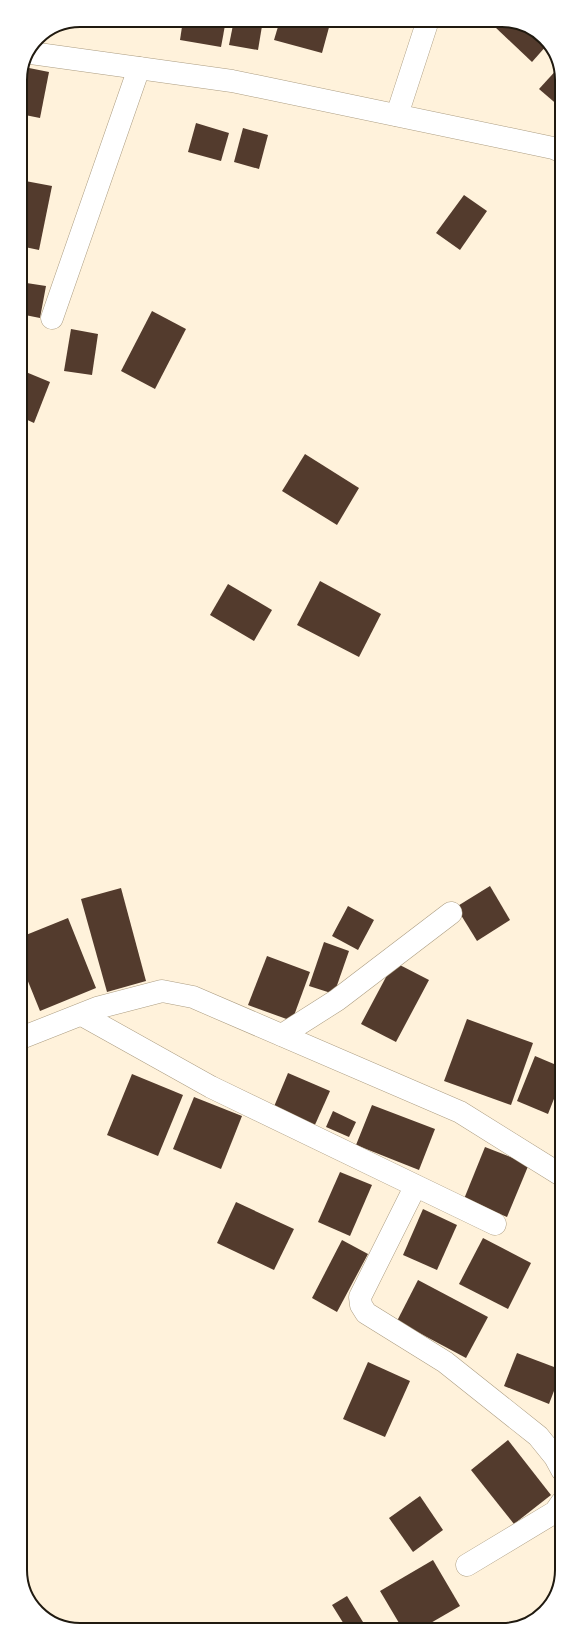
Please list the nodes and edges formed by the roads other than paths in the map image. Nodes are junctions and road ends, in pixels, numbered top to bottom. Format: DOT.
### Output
graph roads {
  1 [pos="426,27"];
  2 [pos="34,53"];
  3 [pos="139,68"];
  4 [pos="397,115"];
  5 [pos="555,148"];
  6 [pos="52,318"];
  7 [pos="451,913"];
  8 [pos="82,1015"];
  9 [pos="282,1035"];
  10 [pos="27,1036"];
  11 [pos="555,1171"];
  12 [pos="415,1187"];
  13 [pos="495,1224"];
  14 [pos="555,1457"];
  15 [pos="555,1512"];
  16 [pos="467,1565"];
  1 -- 4 [label="street"];
  2 -- 3 [label="street"];
  3 -- 4 [label="street"];
  3 -- 6 [label="street"];
  4 -- 5 [label="street"];
  7 -- 9 [label="street"];
  8 -- 9 [label="street"];
  8 -- 10 [label="street"];
  8 -- 12 [label="street"];
  9 -- 11 [label="street"];
  12 -- 13 [label="street"];
  12 -- 14 [label="street"];
  15 -- 16 [label="street"];
}
